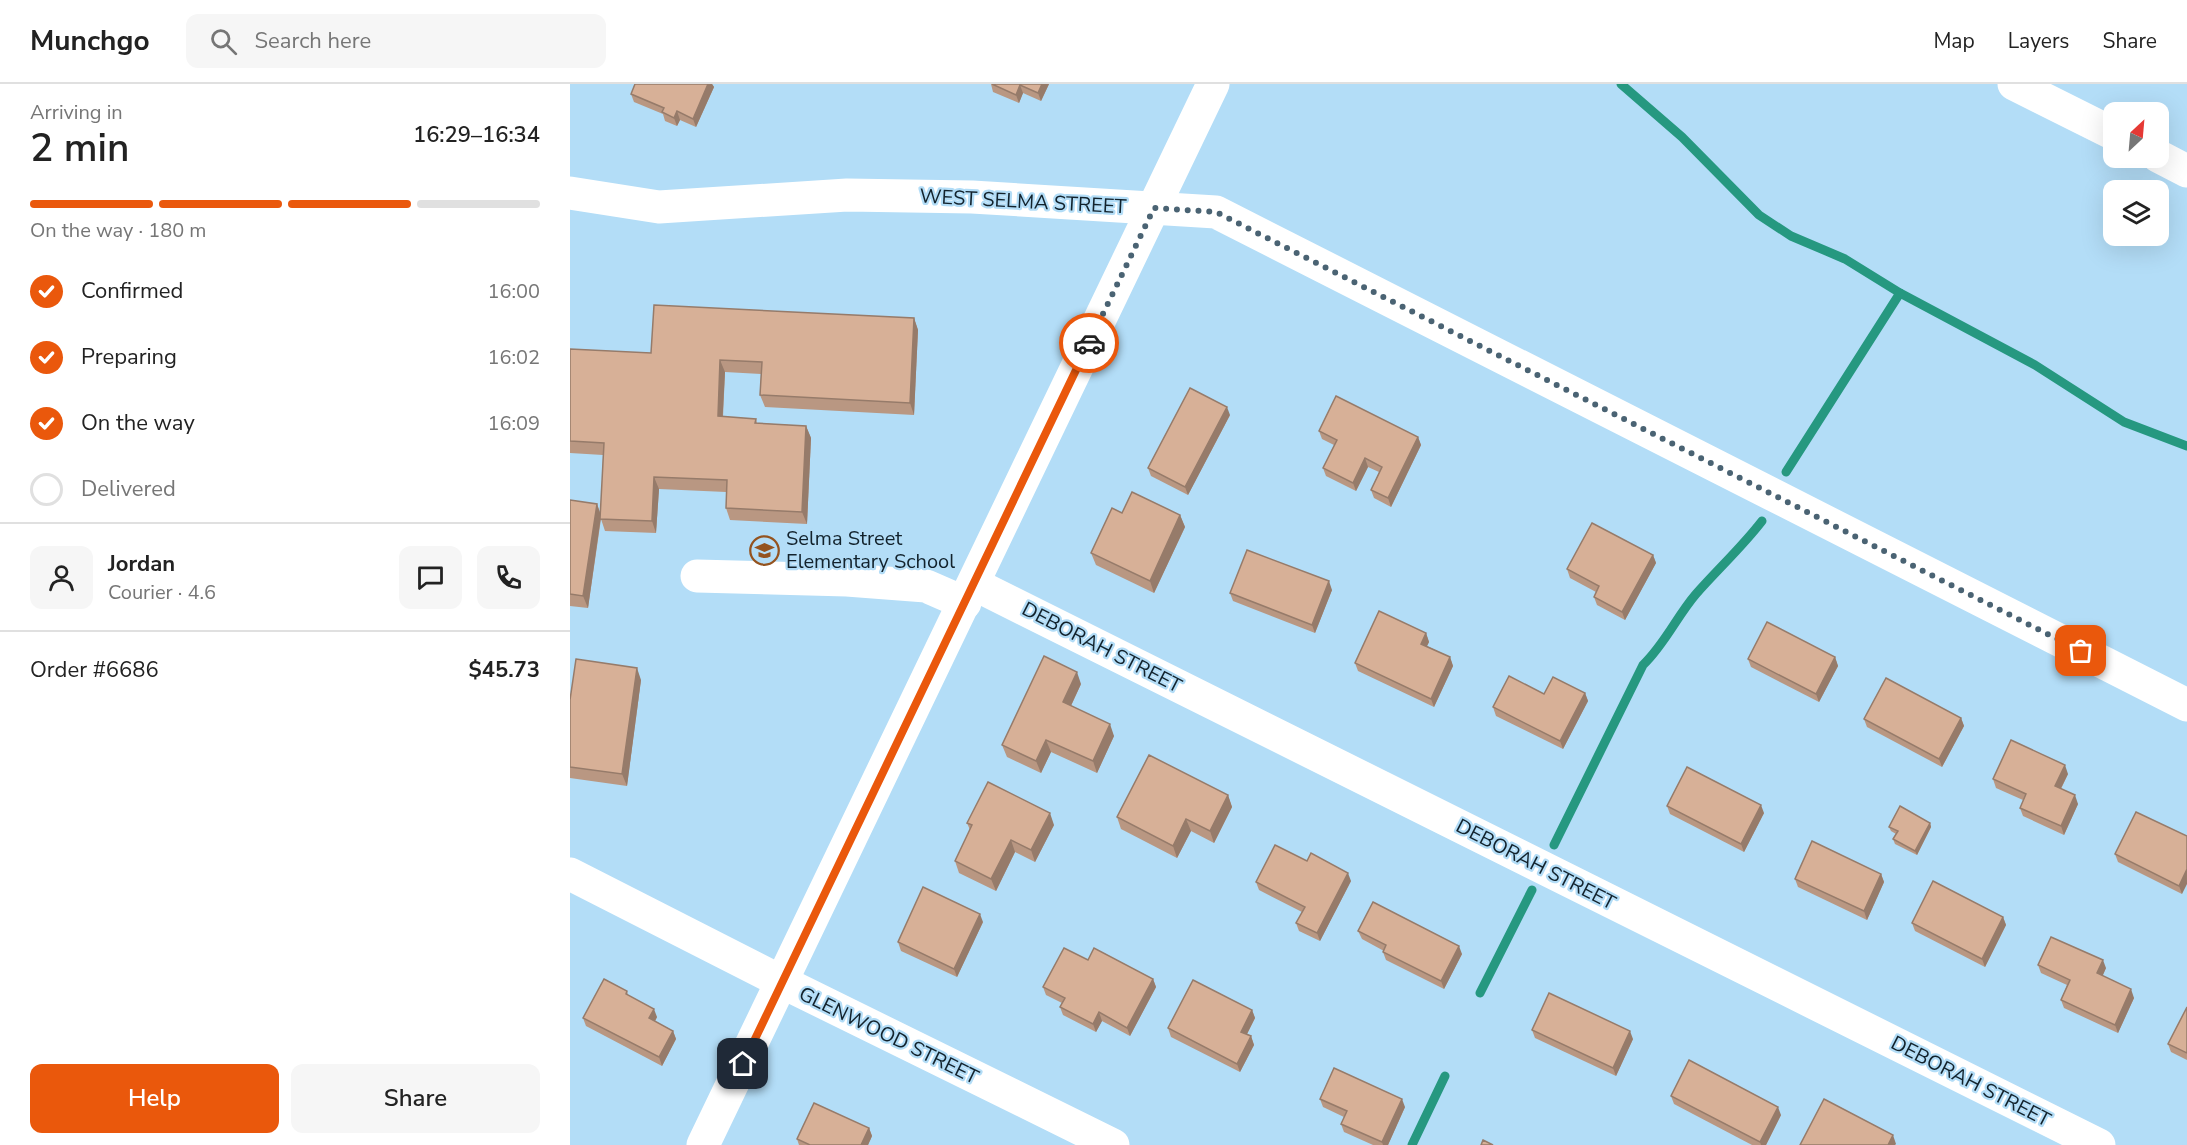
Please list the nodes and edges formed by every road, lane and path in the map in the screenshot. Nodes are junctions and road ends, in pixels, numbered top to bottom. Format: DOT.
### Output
graph roads {
  1 [pos="1213,84"];
  2 [pos="2014,84"];
  3 [pos="2103,128"];
  4 [pos="2169,162"];
  5 [pos="2187,171"];
  6 [pos="570,193"];
  7 [pos="1154,208"];
  8 [pos="697,576"];
  9 [pos="969,593"];
  10 [pos="2187,705"];
  11 [pos="570,874"];
  12 [pos="782,982"];
  13 [pos="703,1145"];
  14 [pos="1113,1145"];
  15 [pos="2099,1145"];
  1 -- 7 [label="street"];
  2 -- 3 [label="street"];
  4 -- 5 [label="street"];
  6 -- 7 [label="street, WEST SELMA STREET"];
  7 -- 9 [label="street"];
  7 -- 10 [label="street, WEST SELMA STREET"];
  8 -- 9 [label="street, DEBORAH STREET"];
  9 -- 12 [label="street"];
  9 -- 15 [label="street, DEBORAH STREET"];
  11 -- 12 [label="street, GLENWOOD STREET"];
  12 -- 13 [label="street"];
  12 -- 14 [label="street, GLENWOOD STREET"];
}
